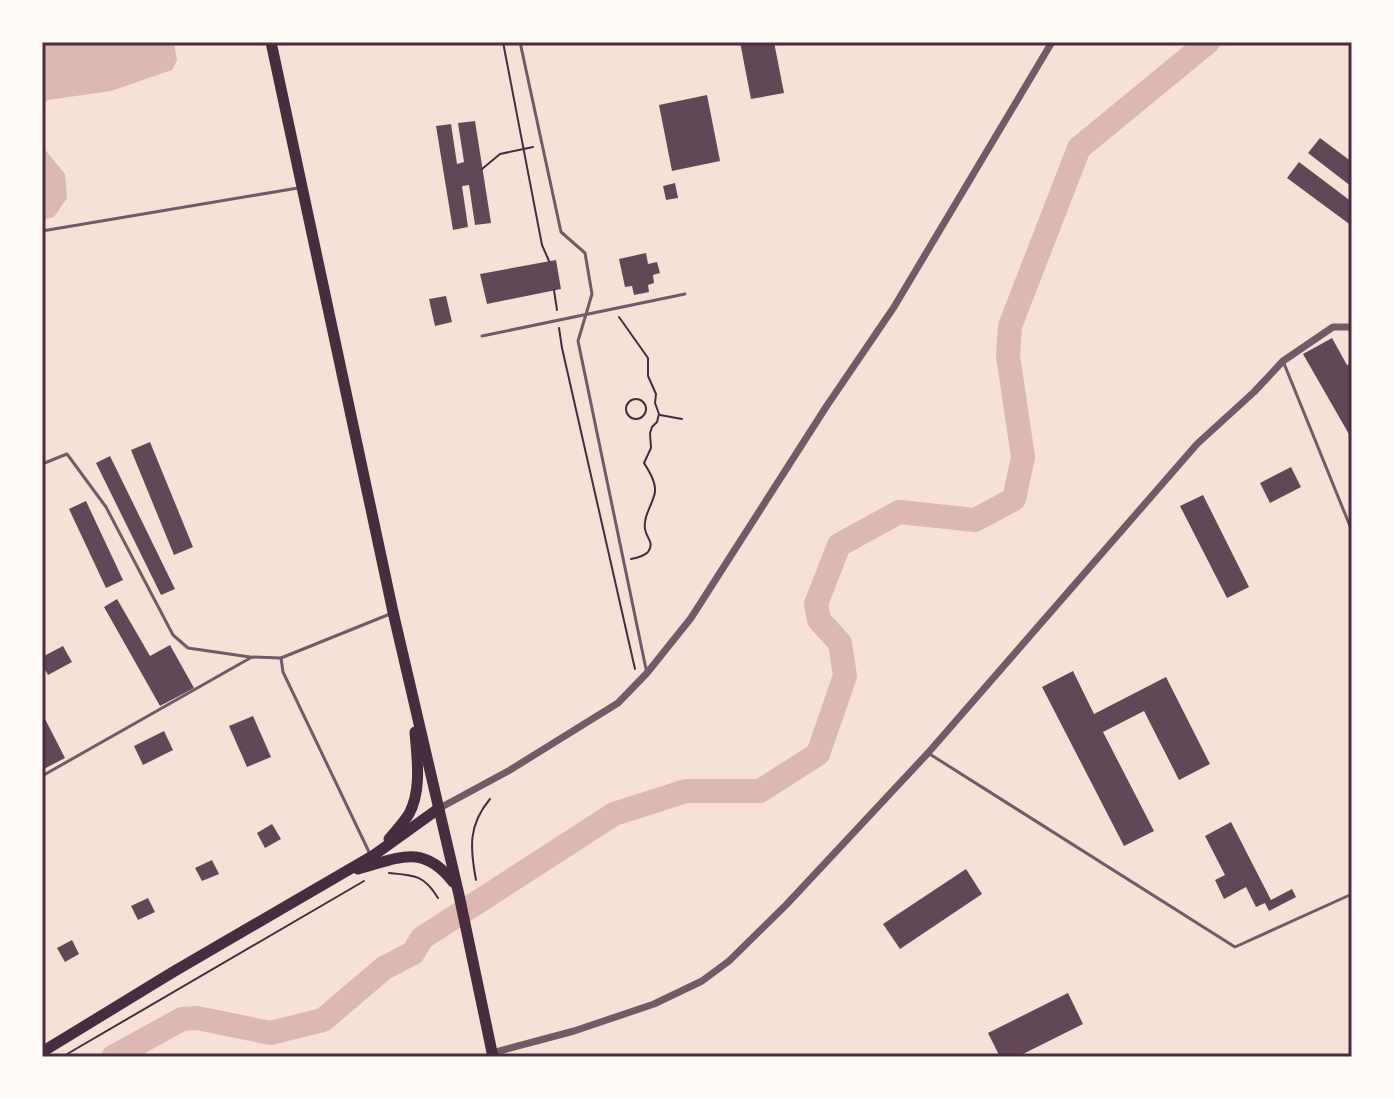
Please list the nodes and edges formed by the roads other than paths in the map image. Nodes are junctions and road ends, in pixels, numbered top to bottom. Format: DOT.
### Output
graph roads {
  1 [pos="271,42"];
  2 [pos="520,42"];
  3 [pos="1052,42"];
  4 [pos="301,187"];
  5 [pos="42,231"];
  6 [pos="685,294"];
  7 [pos="586,315"];
  8 [pos="1352,327"];
  9 [pos="482,336"];
  10 [pos="1283,361"];
  11 [pos="42,464"];
  12 [pos="1352,531"];
  13 [pos="393,612"];
  14 [pos="252,657"];
  15 [pos="281,658"];
  16 [pos="647,673"];
  17 [pos="411,692"];
  18 [pos="928,753"];
  19 [pos="42,776"];
  20 [pos="438,809"];
  21 [pos="376,854"];
  22 [pos="342,873"];
  23 [pos="458,891"];
  24 [pos="1352,894"];
  25 [pos="42,1052"];
  26 [pos="492,1055"];
  1 -- 4 [label="main road"];
  2 -- 7 [label="lane"];
  3 -- 16 [label="street"];
  4 -- 5 [label="lane"];
  4 -- 13 [label="main road"];
  6 -- 7 [label="lane"];
  7 -- 9 [label="lane"];
  7 -- 16 [label="lane"];
  8 -- 10 [label="street"];
  10 -- 12 [label="lane"];
  10 -- 18 [label="street"];
  11 -- 14 [label="lane"];
  13 -- 15 [label="lane"];
  13 -- 17 [label="main road"];
  14 -- 15 [label="lane"];
  14 -- 19 [label="lane"];
  15 -- 21 [label="lane"];
  16 -- 20 [label="street"];
  17 -- 20 [label="main road"];
  17 -- 21 [label="main road"];
  18 -- 24 [label="lane"];
  18 -- 26 [label="street"];
  20 -- 21 [label="main road"];
  20 -- 23 [label="main road"];
  21 -- 22 [label="main road"];
  22 -- 23 [label="main road"];
  22 -- 25 [label="main road"];
  23 -- 26 [label="main road"];
}
